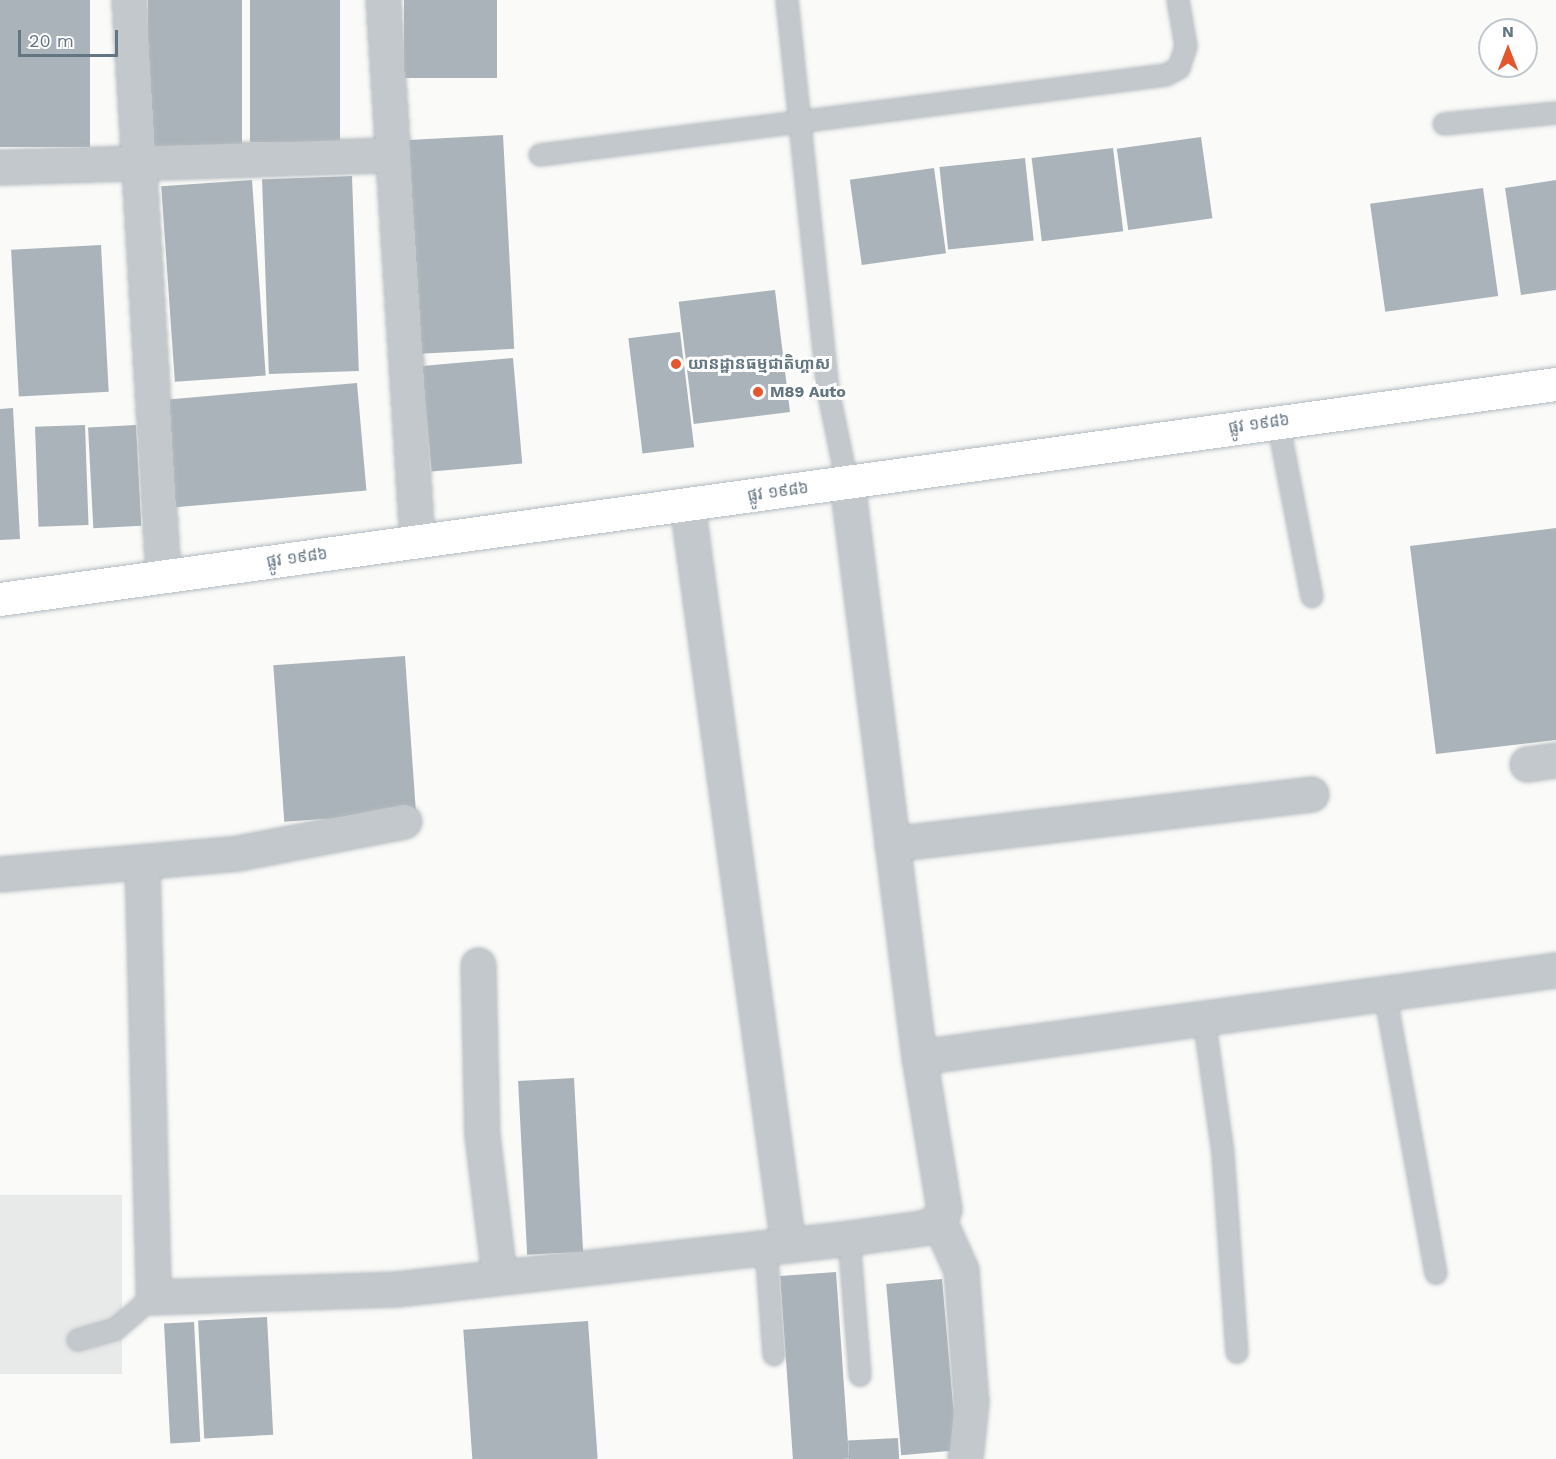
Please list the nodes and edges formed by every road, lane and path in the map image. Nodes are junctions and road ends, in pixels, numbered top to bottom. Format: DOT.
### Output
graph roads {
  1 [pos="129,0"];
  2 [pos="383,0"];
  3 [pos="787,0"];
  4 [pos="1178,0"];
  5 [pos="1556,113"];
  6 [pos="803,118"];
  7 [pos="1444,124"];
  8 [pos="392,155"];
  9 [pos="540,155"];
  10 [pos="136,165"];
  11 [pos="0,167"];
  12 [pos="1556,384"];
  13 [pos="1278,422"];
  14 [pos="847,482"];
  15 [pos="687,504"];
  16 [pos="417,542"];
  17 [pos="163,576"];
  18 [pos="1312,597"];
  19 [pos="0,599"];
  20 [pos="1311,794"];
  21 [pos="404,821"];
  22 [pos="892,844"];
  23 [pos="142,864"];
  24 [pos="0,874"];
  25 [pos="478,965"];
  26 [pos="1556,970"];
  27 [pos="1385,993"];
  28 [pos="1204,1018"];
  29 [pos="919,1057"];
  30 [pos="939,1221"];
  31 [pos="849,1238"];
  32 [pos="777,1246"];
  33 [pos="1436,1273"];
  34 [pos="499,1275"];
  35 [pos="153,1298"];
  36 [pos="78,1340"];
  37 [pos="1237,1353"];
  38 [pos="774,1355"];
  39 [pos="860,1376"];
  40 [pos="965,1459"];
  1 -- 10 [label="street"];
  2 -- 8 [label="street"];
  3 -- 6 [label="lane"];
  4 -- 6 [label="lane"];
  5 -- 7 [label="lane"];
  6 -- 9 [label="lane"];
  6 -- 14 [label="lane"];
  8 -- 10 [label="street"];
  8 -- 16 [label="street"];
  10 -- 11 [label="street"];
  10 -- 17 [label="street"];
  12 -- 13 [label="main road, ផ្លូវ ១៩៨៦"];
  13 -- 14 [label="main road, ផ្លូវ ១៩៨៦"];
  13 -- 18 [label="lane"];
  14 -- 15 [label="main road, ផ្លូវ ១៩៨៦"];
  14 -- 22 [label="street"];
  15 -- 16 [label="main road, ផ្លូវ ១៩៨៦"];
  15 -- 32 [label="street"];
  16 -- 17 [label="main road, ផ្លូវ ១៩៨៦"];
  17 -- 19 [label="main road, ផ្លូវ ១៩៨៦"];
  20 -- 22 [label="street"];
  21 -- 23 [label="street"];
  22 -- 29 [label="street"];
  23 -- 24 [label="street"];
  23 -- 35 [label="street"];
  25 -- 34 [label="street"];
  26 -- 27 [label="street"];
  27 -- 28 [label="street"];
  27 -- 33 [label="lane"];
  28 -- 29 [label="street"];
  28 -- 37 [label="lane"];
  29 -- 30 [label="street"];
  30 -- 31 [label="street"];
  30 -- 40 [label="street"];
  31 -- 32 [label="street"];
  31 -- 39 [label="lane"];
  32 -- 34 [label="street"];
  32 -- 38 [label="lane"];
  34 -- 35 [label="street"];
  35 -- 36 [label="lane"];
}
